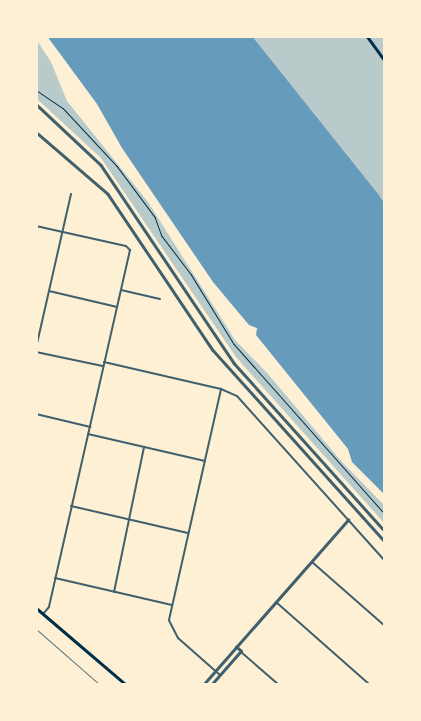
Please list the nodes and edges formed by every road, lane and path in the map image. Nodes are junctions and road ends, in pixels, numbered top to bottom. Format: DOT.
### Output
graph roads {
  1 [pos="367,36"];
  2 [pos="385,61"];
  3 [pos="36,90"];
  4 [pos="36,104"];
  5 [pos="36,132"];
  6 [pos="72,194"];
  7 [pos="36,226"];
  8 [pos="63,232"];
  9 [pos="121,290"];
  10 [pos="49,291"];
  11 [pos="160,299"];
  12 [pos="117,307"];
  13 [pos="36,348"];
  14 [pos="36,352"];
  15 [pos="104,362"];
  16 [pos="103,366"];
  17 [pos="221,389"];
  18 [pos="36,414"];
  19 [pos="90,427"];
  20 [pos="88,434"];
  21 [pos="144,447"];
  22 [pos="204,461"];
  23 [pos="72,506"];
  24 [pos="385,514"];
  25 [pos="130,520"];
  26 [pos="348,520"];
  27 [pos="385,531"];
  28 [pos="188,533"];
  29 [pos="385,542"];
  30 [pos="385,561"];
  31 [pos="312,562"];
  32 [pos="55,578"];
  33 [pos="114,592"];
  34 [pos="276,602"];
  35 [pos="172,605"];
  36 [pos="36,608"];
  37 [pos="43,614"];
  38 [pos="385,626"];
  39 [pos="236,647"];
  40 [pos="241,651"];
  41 [pos="215,671"];
  42 [pos="220,675"];
  43 [pos="126,685"];
  44 [pos="203,685"];
  45 [pos="211,685"];
  46 [pos="279,685"];
  47 [pos="370,685"];
  1 -- 2 [label="main road"];
  3 -- 24 [label="path"];
  4 -- 27 [label="street"];
  5 -- 29 [label="street"];
  6 -- 8 [label="street"];
  7 -- 8 [label="street"];
  8 -- 9 [label="street"];
  8 -- 10 [label="street"];
  9 -- 11 [label="street"];
  9 -- 12 [label="street"];
  10 -- 12 [label="street"];
  10 -- 13 [label="street"];
  12 -- 15 [label="street"];
  14 -- 16 [label="street"];
  15 -- 16 [label="street"];
  15 -- 17 [label="street"];
  16 -- 19 [label="street"];
  17 -- 22 [label="street"];
  17 -- 26 [label="street"];
  18 -- 19 [label="street"];
  19 -- 20 [label="street"];
  20 -- 21 [label="street"];
  20 -- 23 [label="street"];
  21 -- 22 [label="street"];
  21 -- 25 [label="street"];
  22 -- 28 [label="street"];
  23 -- 25 [label="street"];
  23 -- 32 [label="street"];
  25 -- 28 [label="street"];
  25 -- 33 [label="street"];
  26 -- 30 [label="street"];
  26 -- 31 [label="street"];
  28 -- 35 [label="street"];
  31 -- 34 [label="street"];
  31 -- 38 [label="street"];
  32 -- 33 [label="street"];
  32 -- 37 [label="street"];
  33 -- 35 [label="street"];
  34 -- 39 [label="street"];
  34 -- 47 [label="street"];
  35 -- 41 [label="street"];
  36 -- 37 [label="main road"];
  37 -- 43 [label="main road"];
  39 -- 40 [label="street"];
  39 -- 41 [label="street"];
  40 -- 42 [label="street"];
  40 -- 46 [label="street"];
  41 -- 42 [label="street"];
  41 -- 44 [label="street"];
  42 -- 45 [label="street"];
}
